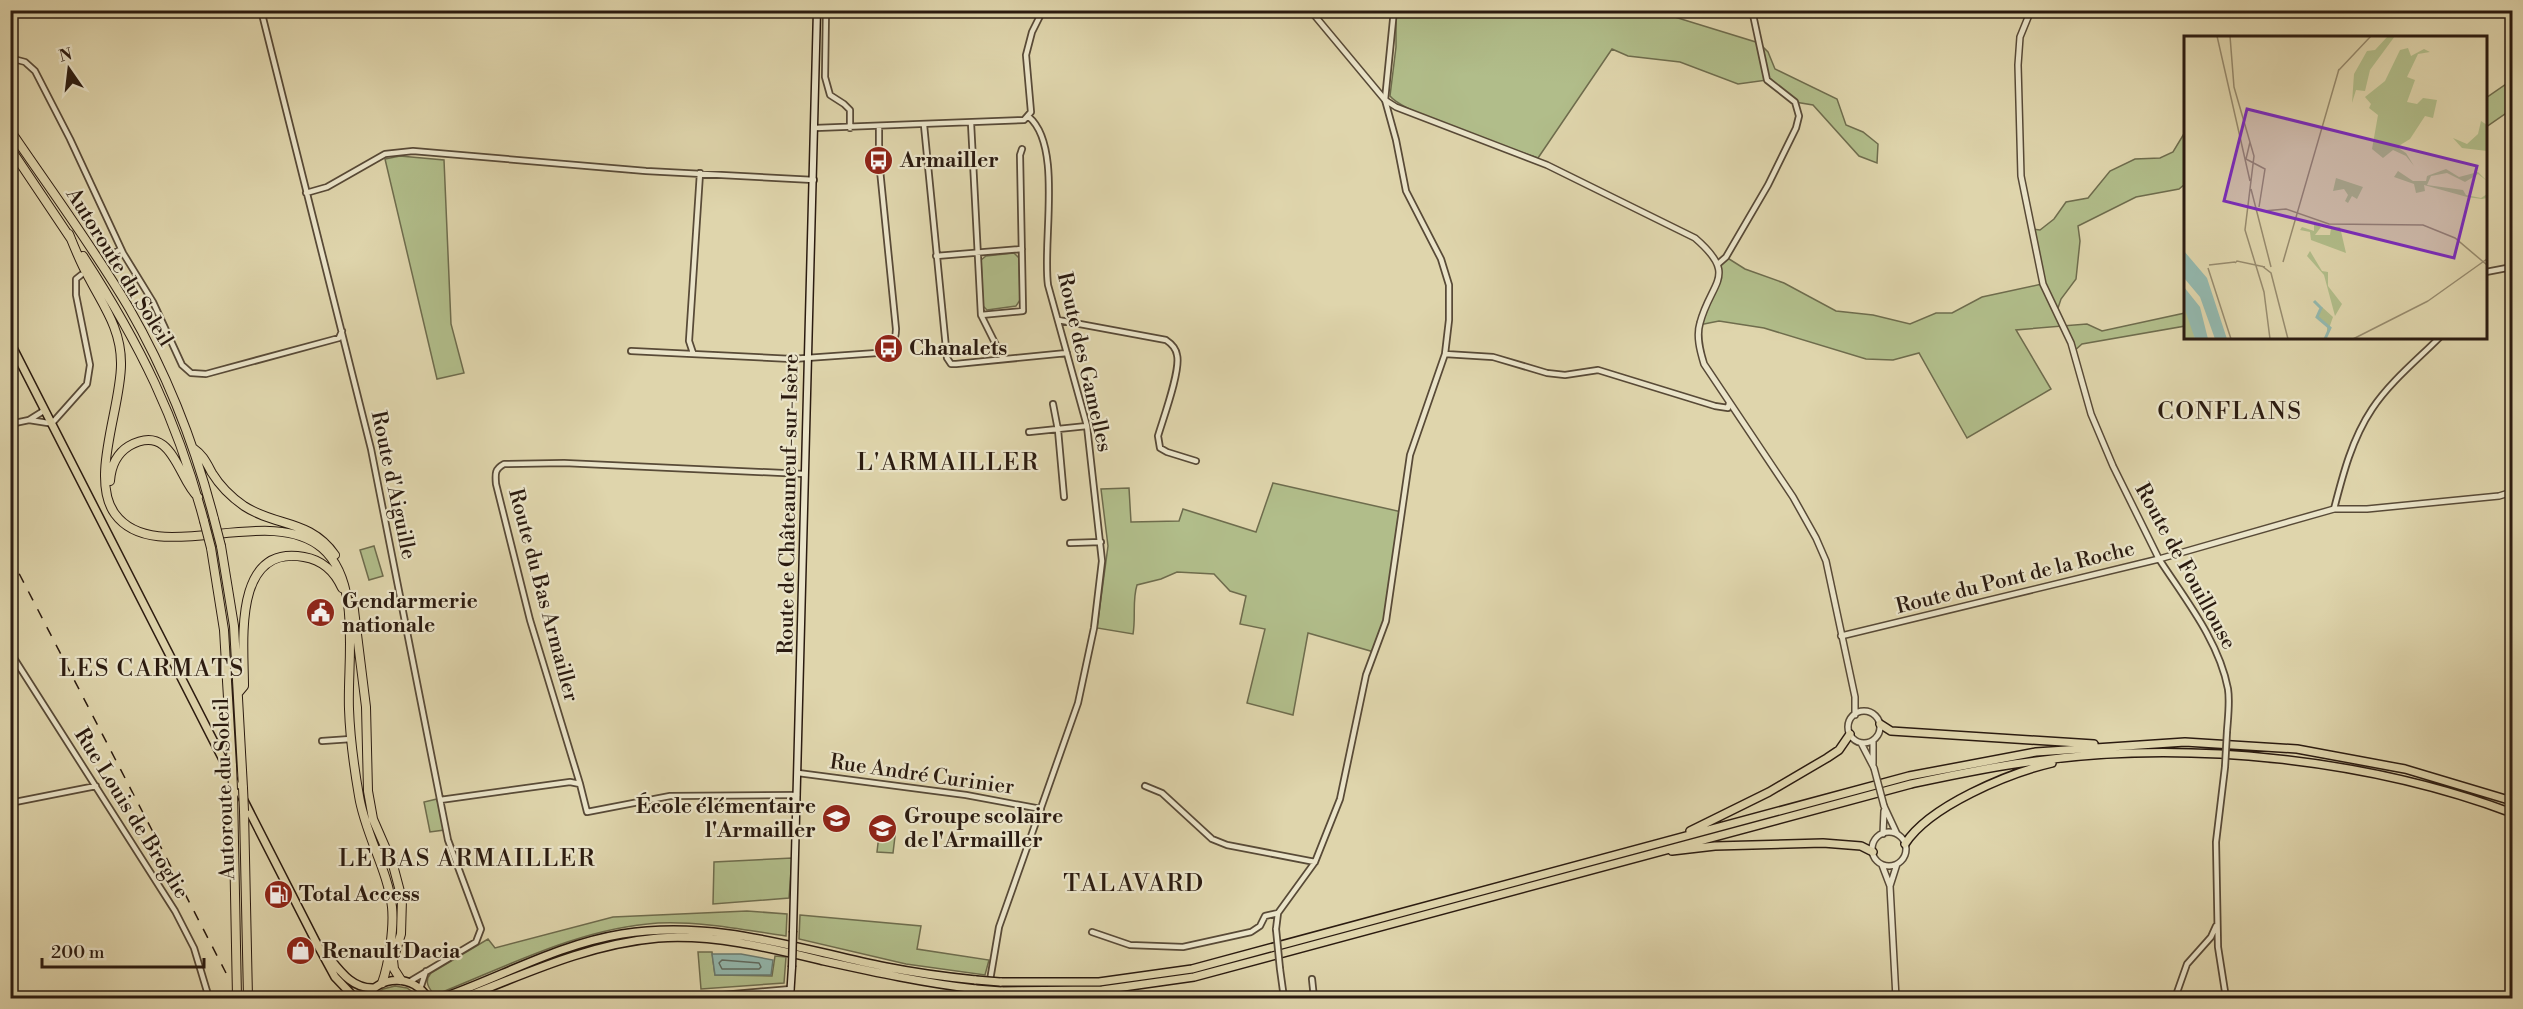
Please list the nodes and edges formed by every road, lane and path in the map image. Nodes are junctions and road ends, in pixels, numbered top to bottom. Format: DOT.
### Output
graph roads {
  1 [pos="261,10"];
  2 [pos="817,10"];
  3 [pos="826,10"];
  4 [pos="1043,10"];
  5 [pos="1310,10"];
  6 [pos="1394,10"];
  7 [pos="1752,10"];
  8 [pos="2031,10"];
  9 [pos="10,58"];
  10 [pos="1385,100"];
  11 [pos="1029,117"];
  12 [pos="971,123"];
  13 [pos="924,125"];
  14 [pos="879,127"];
  15 [pos="815,128"];
  16 [pos="850,128"];
  17 [pos="10,130"];
  18 [pos="10,148"];
  19 [pos="1022,149"];
  20 [pos="700,173"];
  21 [pos="814,180"];
  22 [pos="306,193"];
  23 [pos="69,234"];
  24 [pos="121,249"];
  25 [pos="1022,249"];
  26 [pos="978,253"];
  27 [pos="936,256"];
  28 [pos="108,257"];
  29 [pos="1718,264"];
  30 [pos="2512,267"];
  31 [pos="2487,272"];
  32 [pos="81,275"];
  33 [pos="981,315"];
  34 [pos="1058,320"];
  35 [pos="342,331"];
  36 [pos="2438,339"];
  37 [pos="10,342"];
  38 [pos="631,351"];
  39 [pos="693,353"];
  40 [pos="1067,353"];
  41 [pos="1444,354"];
  42 [pos="808,358"];
  43 [pos="1004,358"];
  44 [pos="1053,404"];
  45 [pos="1728,405"];
  46 [pos="45,410"];
  47 [pos="29,420"];
  48 [pos="51,422"];
  49 [pos="10,424"];
  50 [pos="1087,426"];
  51 [pos="1058,430"];
  52 [pos="1029,432"];
  53 [pos="193,448"];
  54 [pos="1196,461"];
  55 [pos="804,474"];
  56 [pos="2512,492"];
  57 [pos="1064,497"];
  58 [pos="198,498"];
  59 [pos="2334,508"];
  60 [pos="1101,542"];
  61 [pos="1070,543"];
  62 [pos="332,551"];
  63 [pos="2159,559"];
  64 [pos="348,631"];
  65 [pos="1841,636"];
  66 [pos="10,652"];
  67 [pos="239,692"];
  68 [pos="1855,697"];
  69 [pos="1865,711"];
  70 [pos="1855,714"];
  71 [pos="1880,724"];
  72 [pos="1850,734"];
  73 [pos="351,739"];
  74 [pos="322,741"];
  75 [pos="1873,741"];
  76 [pos="1861,743"];
  77 [pos="2114,746"];
  78 [pos="2075,757"];
  79 [pos="1873,767"];
  80 [pos="798,773"];
  81 [pos="580,784"];
  82 [pos="96,786"];
  83 [pos="1145,786"];
  84 [pos="798,795"];
  85 [pos="440,800"];
  86 [pos="2512,801"];
  87 [pos="10,803"];
  88 [pos="1884,808"];
  89 [pos="1041,809"];
  90 [pos="2512,813"];
  91 [pos="1883,834"];
  92 [pos="1897,834"];
  93 [pos="1674,839"];
  94 [pos="1905,844"];
  95 [pos="1664,851"];
  96 [pos="1873,852"];
  97 [pos="1314,862"];
  98 [pos="1897,864"];
  99 [pos="1882,865"];
  100 [pos="1890,886"];
  101 [pos="1278,913"];
  102 [pos="2217,923"];
  103 [pos="1092,932"];
  104 [pos="316,942"];
  105 [pos="426,970"];
  106 [pos="1312,979"];
  107 [pos="405,981"];
  108 [pos="382,983"];
  109 [pos="374,988"];
  110 [pos="420,989"];
  111 [pos="790,989"];
  112 [pos="427,998"];
  113 [pos="209,999"];
  114 [pos="237,999"];
  115 [pos="248,999"];
  116 [pos="355,999"];
  117 [pos="365,999"];
  118 [pos="463,999"];
  119 [pos="689,999"];
  120 [pos="790,999"];
  121 [pos="987,999"];
  122 [pos="1284,999"];
  123 [pos="1314,999"];
  124 [pos="1896,999"];
  125 [pos="2175,999"];
  126 [pos="2226,999"];
  1 -- 22 [label="street, Route d'Aiguille"];
  2 -- 15 [label="main road, Route de Châteauneuf-sur-Isère"];
  3 -- 16 [label="street"];
  4 -- 11 [label="street"];
  5 -- 10 [label="street"];
  6 -- 10 [label="street"];
  7 -- 29 [label="street"];
  8 -- 63 [label="street, Route de Fouillouse"];
  9 -- 24 [label="street"];
  10 -- 29 [label="street"];
  10 -- 41 [label="street"];
  11 -- 12 [label="street"];
  11 -- 34 [label="street, Route des Gamelles"];
  12 -- 13 [label="street"];
  12 -- 26 [label="street"];
  13 -- 14 [label="street"];
  13 -- 27 [label="street"];
  14 -- 16 [label="street"];
  14 -- 42 [label="street"];
  15 -- 16 [label="street"];
  15 -- 21 [label="main road, Route de Châteauneuf-sur-Isère"];
  17 -- 53 [label="highway, Autoroute du Soleil"];
  18 -- 23 [label="highway, Autoroute du Soleil"];
  19 -- 25 [label="street"];
  20 -- 21 [label="street"];
  20 -- 22 [label="street"];
  20 -- 39 [label="street"];
  21 -- 42 [label="main road, Route de Châteauneuf-sur-Isère"];
  22 -- 35 [label="street, Route d'Aiguille"];
  23 -- 58 [label="highway, Autoroute du Soleil"];
  23 -- 64 [label="highway"];
  24 -- 28 [label="street"];
  24 -- 35 [label="street"];
  25 -- 26 [label="street"];
  25 -- 33 [label="street"];
  26 -- 27 [label="street"];
  26 -- 33 [label="street"];
  27 -- 43 [label="street"];
  29 -- 45 [label="street"];
  30 -- 31 [label="street"];
  32 -- 48 [label="street"];
  33 -- 43 [label="street"];
  34 -- 40 [label="street, Route des Gamelles"];
  34 -- 54 [label="street"];
  35 -- 85 [label="street, Route d'Aiguille"];
  36 -- 59 [label="street"];
  37 -- 46 [label="main road"];
  38 -- 39 [label="street"];
  39 -- 42 [label="street"];
  40 -- 43 [label="street"];
  40 -- 50 [label="street, Route des Gamelles"];
  41 -- 45 [label="street"];
  41 -- 97 [label="street"];
  42 -- 55 [label="main road, Route de Châteauneuf-sur-Isère"];
  44 -- 51 [label="street"];
  45 -- 65 [label="street"];
  46 -- 47 [label="street"];
  46 -- 48 [label="main road"];
  47 -- 48 [label="street"];
  47 -- 49 [label="street"];
  48 -- 104 [label="main road"];
  50 -- 51 [label="street"];
  50 -- 60 [label="street, Route des Gamelles"];
  51 -- 52 [label="street"];
  51 -- 57 [label="street"];
  53 -- 62 [label="highway"];
  53 -- 67 [label="highway, Autoroute du Soleil, bridge"];
  55 -- 80 [label="main road, Route de Châteauneuf-sur-Isère"];
  55 -- 81 [label="street, Route du Bas Armailler"];
  56 -- 59 [label="street, Route du Pont de la Roche"];
  58 -- 62 [label="highway"];
  58 -- 114 [label="highway, Autoroute du Soleil, bridge"];
  59 -- 63 [label="street, Route du Pont de la Roche"];
  60 -- 61 [label="street"];
  60 -- 89 [label="street, Route des Gamelles"];
  62 -- 107 [label="highway"];
  63 -- 65 [label="street, Route du Pont de la Roche"];
  63 -- 102 [label="street, Route de Fouillouse, bridge"];
  64 -- 67 [label="highway"];
  64 -- 73 [label="highway"];
  65 -- 68 [label="street"];
  66 -- 82 [label="street, Rue Louis de Broglie"];
  67 -- 115 [label="highway, Autoroute du Soleil, bridge"];
  68 -- 69 [label="street"];
  68 -- 70 [label="street"];
  69 -- 70 [label="street"];
  69 -- 71 [label="street"];
  70 -- 72 [label="street"];
  71 -- 75 [label="street"];
  71 -- 77 [label="main road"];
  72 -- 76 [label="street"];
  72 -- 93 [label="main road"];
  73 -- 74 [label="street"];
  73 -- 108 [label="highway"];
  75 -- 76 [label="street"];
  75 -- 79 [label="street"];
  76 -- 79 [label="street"];
  77 -- 86 [label="main road"];
  77 -- 93 [label="main road"];
  78 -- 90 [label="main road"];
  78 -- 94 [label="main road"];
  78 -- 95 [label="main road"];
  79 -- 88 [label="street, bridge"];
  80 -- 84 [label="main road, Route de Châteauneuf-sur-Isère"];
  80 -- 89 [label="street, Rue André Curinier"];
  81 -- 84 [label="street"];
  81 -- 85 [label="street"];
  82 -- 87 [label="street"];
  82 -- 113 [label="street, Rue Louis de Broglie"];
  83 -- 97 [label="street"];
  84 -- 111 [label="main road, Route de Châteauneuf-sur-Isère, bridge"];
  85 -- 105 [label="street, Route d'Aiguille"];
  88 -- 91 [label="street"];
  88 -- 92 [label="street"];
  89 -- 121 [label="street, Route des Gamelles"];
  91 -- 92 [label="street"];
  91 -- 96 [label="street"];
  92 -- 94 [label="street"];
  93 -- 112 [label="main road, bridge"];
  94 -- 98 [label="street"];
  95 -- 96 [label="main road"];
  95 -- 118 [label="main road, bridge"];
  96 -- 99 [label="street"];
  97 -- 101 [label="street"];
  98 -- 99 [label="street"];
  98 -- 100 [label="street"];
  99 -- 100 [label="street"];
  100 -- 124 [label="street"];
  101 -- 103 [label="street"];
  101 -- 122 [label="street, bridge"];
  102 -- 125 [label="street"];
  102 -- 126 [label="street, Route de Fouillouse"];
  104 -- 109 [label="main road"];
  104 -- 116 [label="main road"];
  105 -- 107 [label="street, Route d'Aiguille"];
  105 -- 110 [label="street"];
  106 -- 123 [label="street"];
  107 -- 108 [label="main road"];
  107 -- 110 [label="main road"];
  108 -- 109 [label="main road"];
  109 -- 117 [label="main road"];
  110 -- 112 [label="main road"];
  111 -- 119 [label="street"];
  111 -- 120 [label="main road, Route de Châteauneuf-sur-Isère"];
}
